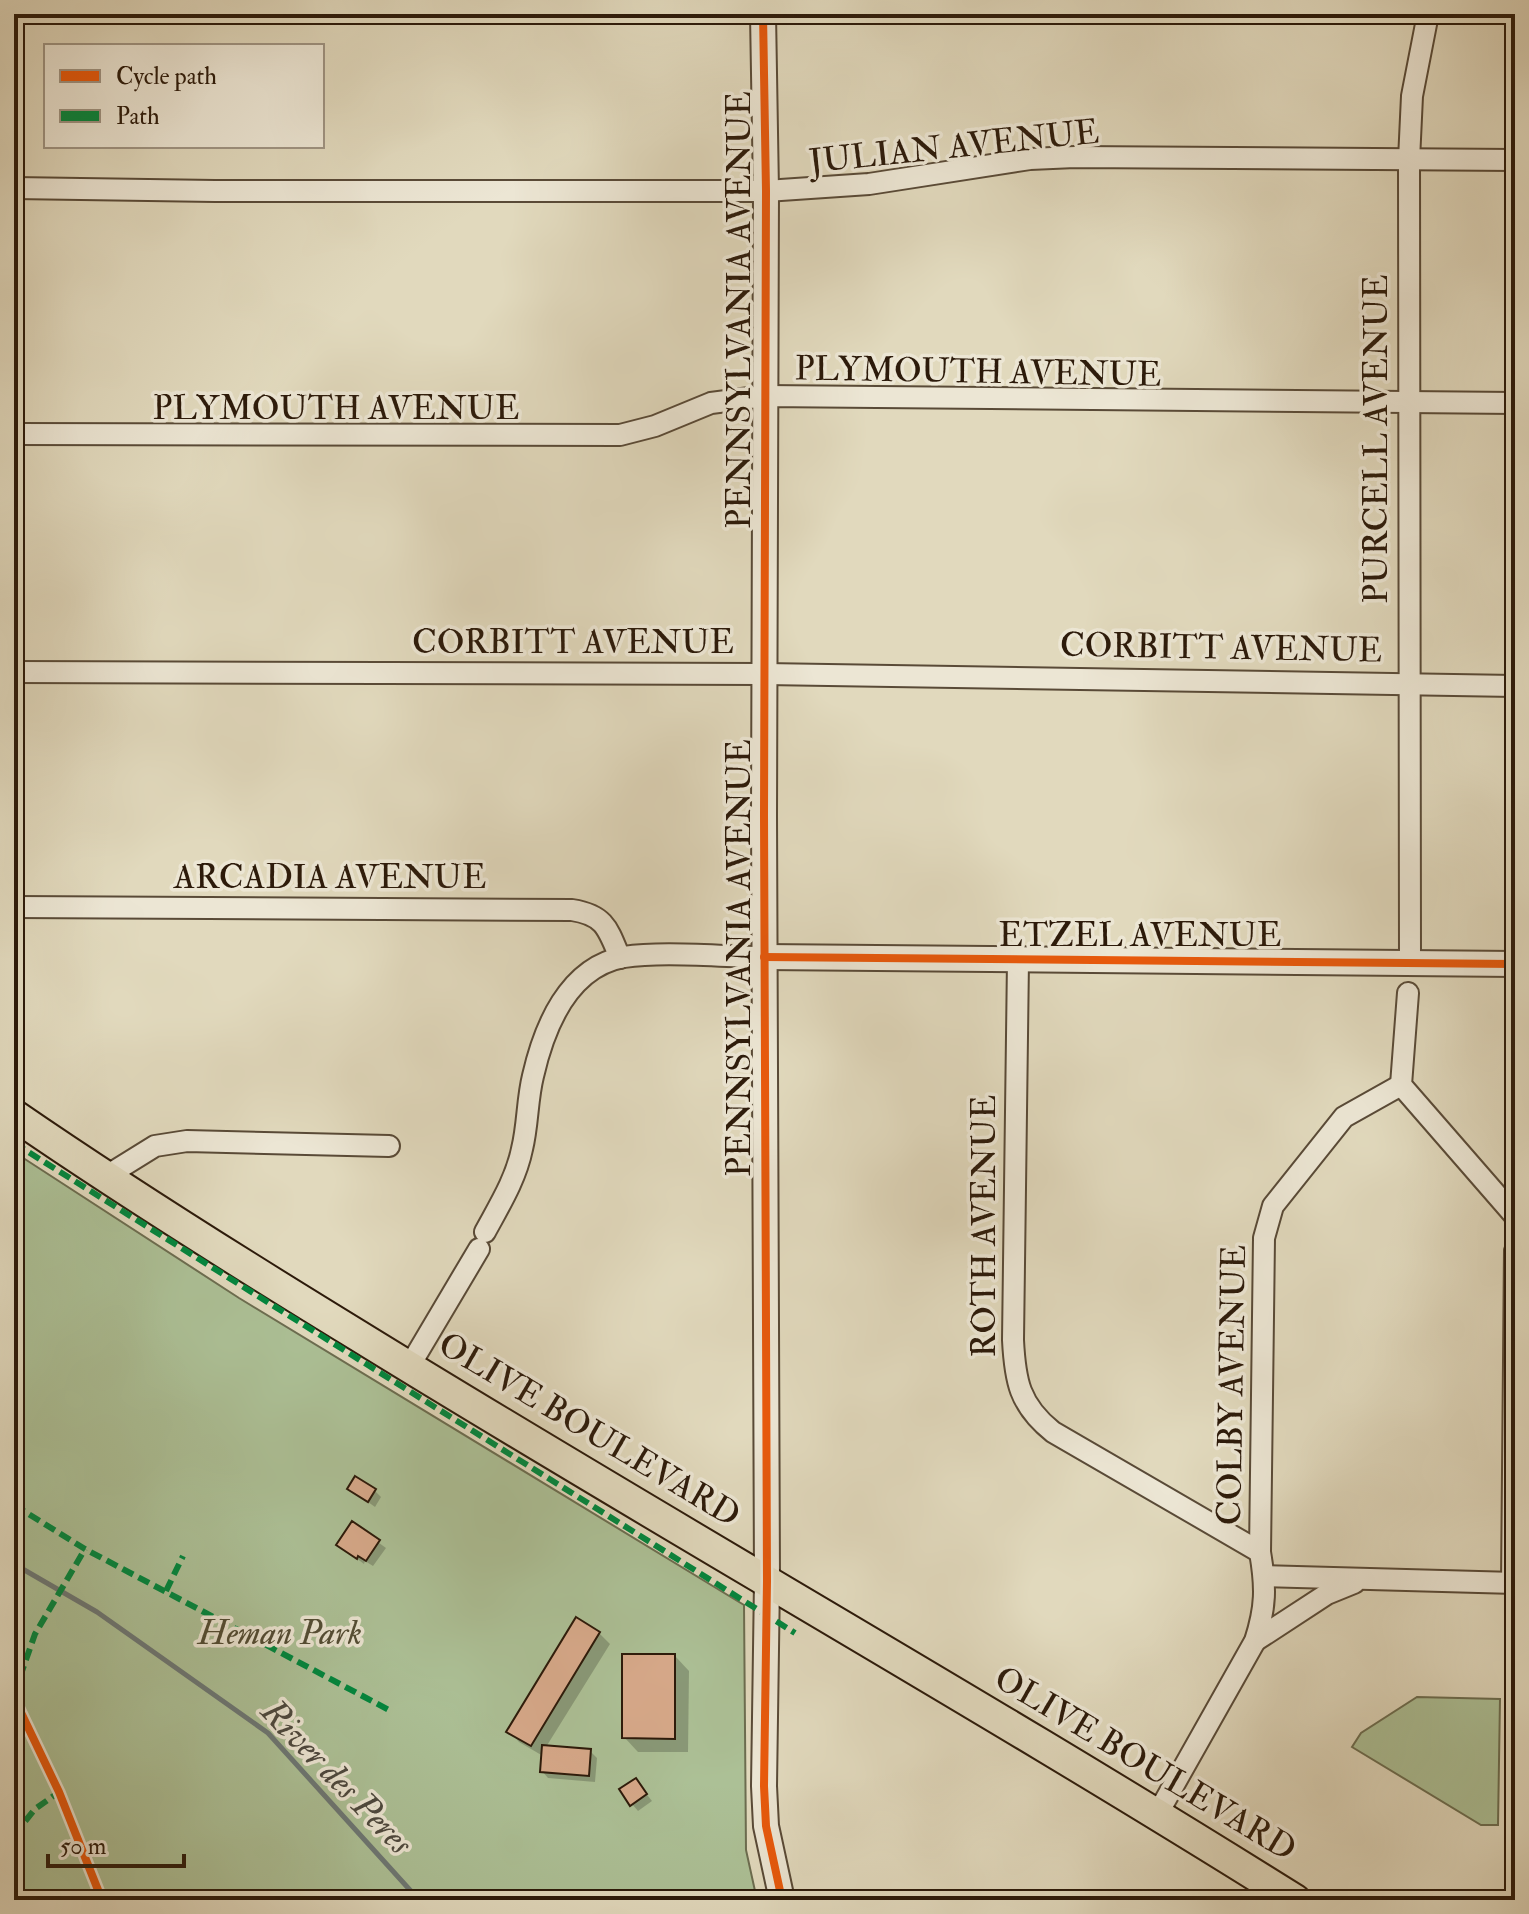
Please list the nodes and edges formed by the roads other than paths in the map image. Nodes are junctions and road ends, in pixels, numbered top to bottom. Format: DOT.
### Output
graph roads {
  1 [pos="763,14"];
  2 [pos="1428,14"];
  3 [pos="1409,160"];
  4 [pos="1515,160"];
  5 [pos="14,188"];
  6 [pos="766,191"];
  7 [pos="765,396"];
  8 [pos="1408,402"];
  9 [pos="1515,403"];
  10 [pos="14,434"];
  11 [pos="14,672"];
  12 [pos="765,674"];
  13 [pos="1409,682"];
  14 [pos="1515,686"];
  15 [pos="14,907"];
  16 [pos="764,957"];
  17 [pos="620,958"];
  18 [pos="1018,960"];
  19 [pos="1410,962"];
  20 [pos="1515,964"];
  21 [pos="1408,993"];
  22 [pos="1401,1085"];
  23 [pos="14,1115"];
  24 [pos="389,1146"];
  25 [pos="105,1177"];
  26 [pos="1515,1216"];
  27 [pos="1515,1251"];
  28 [pos="409,1367"];
  29 [pos="1260,1552"];
  30 [pos="1264,1576"];
  31 [pos="1363,1580"];
  32 [pos="767,1581"];
  33 [pos="1514,1583"];
  34 [pos="1255,1641"];
  35 [pos="1158,1813"];
  36 [pos="782,1900"];
  37 [pos="1295,1900"];
  1 -- 6 [label="street, PENNSYLVANIA AVENUE"];
  2 -- 3 [label="street, PURCELL AVENUE"];
  3 -- 4 [label="street, JULIAN AVENUE"];
  3 -- 6 [label="street, JULIAN AVENUE"];
  3 -- 8 [label="street, PURCELL AVENUE"];
  5 -- 6 [label="street, JULIAN AVENUE"];
  6 -- 7 [label="street, PENNSYLVANIA AVENUE"];
  7 -- 8 [label="street, PLYMOUTH AVENUE"];
  7 -- 10 [label="street, PLYMOUTH AVENUE"];
  7 -- 12 [label="street, PENNSYLVANIA AVENUE"];
  8 -- 9 [label="street, PLYMOUTH AVENUE"];
  8 -- 13 [label="street, PURCELL AVENUE"];
  11 -- 12 [label="street, CORBITT AVENUE"];
  12 -- 13 [label="street, CORBITT AVENUE"];
  12 -- 16 [label="street, PENNSYLVANIA AVENUE"];
  13 -- 14 [label="street, CORBITT AVENUE"];
  13 -- 19 [label="street, PURCELL AVENUE"];
  15 -- 17 [label="street, ARCADIA AVENUE"];
  16 -- 17 [label="street, ETZEL AVENUE"];
  16 -- 18 [label="street, ETZEL AVENUE"];
  16 -- 32 [label="street, PENNSYLVANIA AVENUE"];
  17 -- 28 [label="street, ETZEL AVENUE"];
  18 -- 19 [label="street, ETZEL AVENUE"];
  18 -- 29 [label="street, ROTH AVENUE"];
  19 -- 20 [label="street, ETZEL AVENUE"];
  21 -- 22 [label="street"];
  22 -- 26 [label="street"];
  22 -- 29 [label="street, COLBY AVENUE"];
  23 -- 25 [label="main road, OLIVE BOULEVARD"];
  24 -- 25 [label="street"];
  25 -- 28 [label="main road, OLIVE BOULEVARD"];
  27 -- 33 [label="street"];
  28 -- 32 [label="main road, OLIVE BOULEVARD"];
  29 -- 30 [label="street, COLBY AVENUE"];
  30 -- 31 [label="street"];
  30 -- 34 [label="street, COLBY AVENUE"];
  31 -- 33 [label="street"];
  31 -- 34 [label="street"];
  32 -- 35 [label="main road, OLIVE BOULEVARD"];
  32 -- 36 [label="street, PENNSYLVANIA AVENUE"];
  34 -- 35 [label="street"];
  35 -- 37 [label="main road, OLIVE BOULEVARD"];
}
